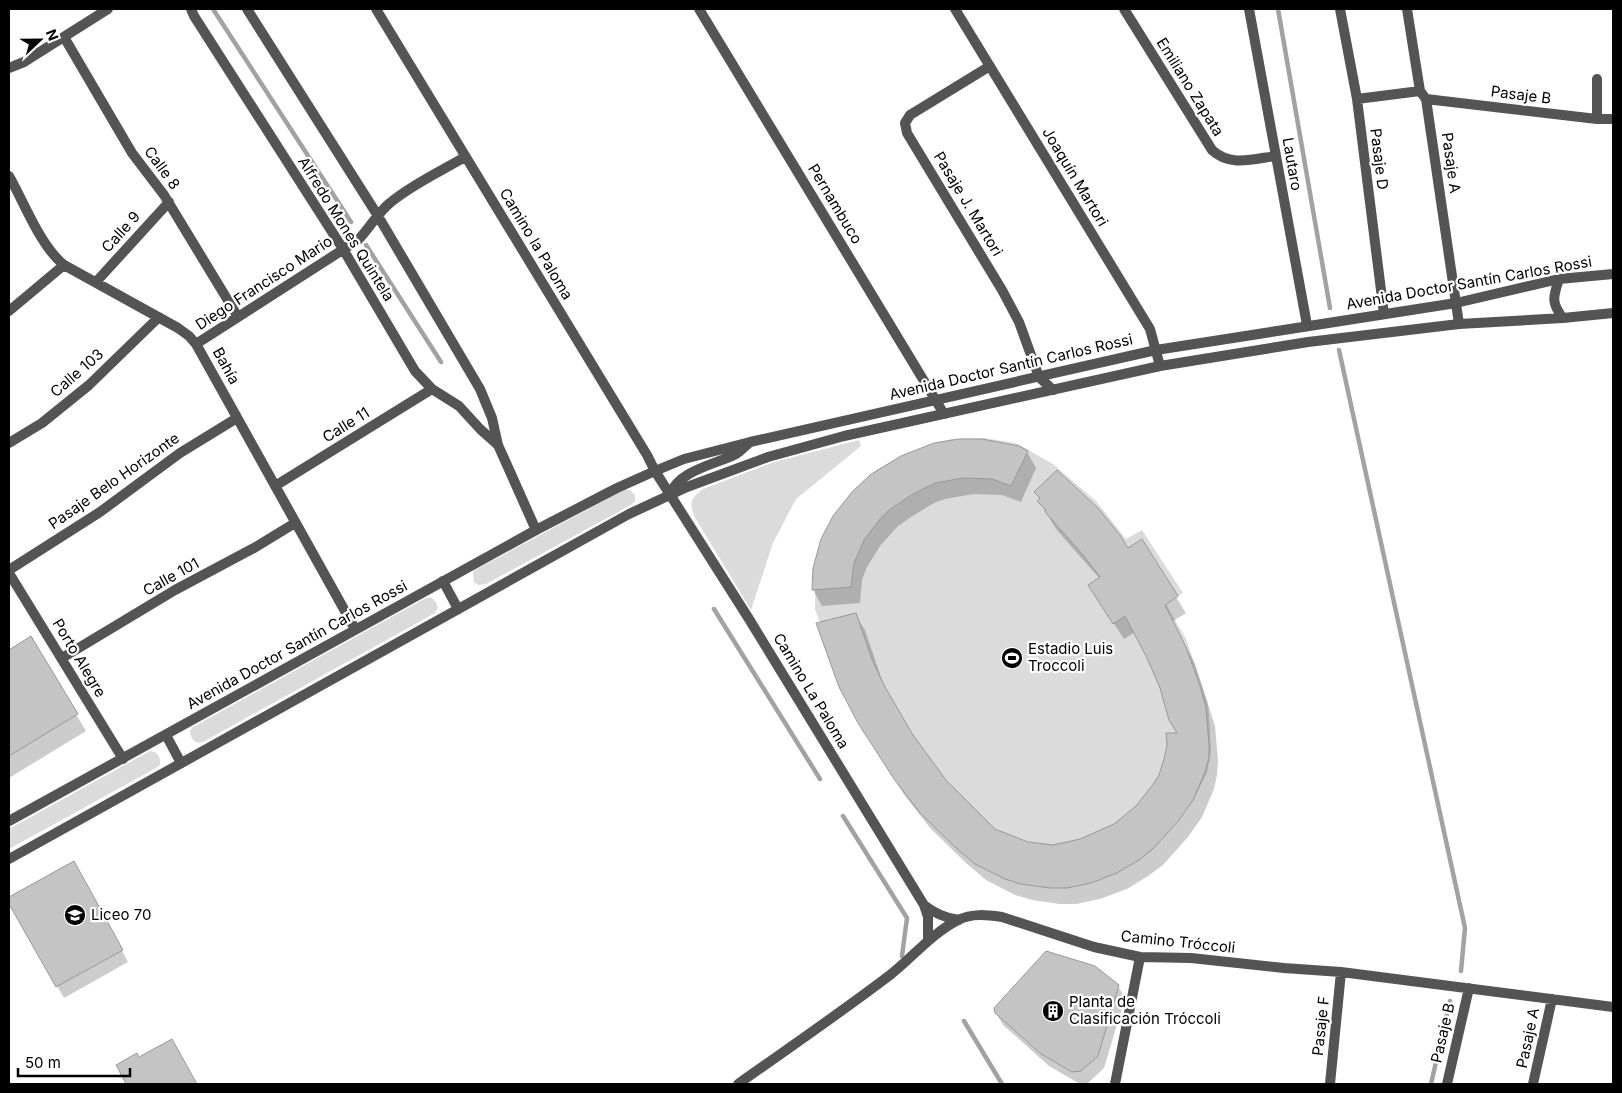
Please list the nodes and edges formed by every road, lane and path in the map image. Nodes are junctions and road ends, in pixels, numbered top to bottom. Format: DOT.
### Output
graph roads {
  1 [pos="108,9"];
  2 [pos="192,9"];
  3 [pos="247,9"];
  4 [pos="376,9"];
  5 [pos="699,9"];
  6 [pos="955,9"];
  7 [pos="1124,9"];
  8 [pos="1249,9"];
  9 [pos="1340,9"];
  10 [pos="1407,9"];
  11 [pos="64,37"];
  12 [pos="990,66"];
  13 [pos="9,68"];
  14 [pos="1597,79"];
  15 [pos="1423,95"];
  16 [pos="1357,99"];
  17 [pos="1613,118"];
  18 [pos="1597,119"];
  19 [pos="1275,156"];
  20 [pos="466,157"];
  21 [pos="10,180"];
  22 [pos="169,202"];
  23 [pos="378,216"];
  24 [pos="343,249"];
  25 [pos="64,265"];
  26 [pos="1613,274"];
  27 [pos="1559,280"];
  28 [pos="96,282"];
  29 [pos="1456,303"];
  30 [pos="9,311"];
  31 [pos="1613,313"];
  32 [pos="1384,314"];
  33 [pos="159,317"];
  34 [pos="238,317"];
  35 [pos="1563,318"];
  36 [pos="1459,324"];
  37 [pos="1307,325"];
  38 [pos="196,344"];
  39 [pos="1156,350"];
  40 [pos="1160,366"];
  41 [pos="1039,377"];
  42 [pos="432,389"];
  43 [pos="1053,390"];
  44 [pos="935,400"];
  45 [pos="944,414"];
  46 [pos="237,418"];
  47 [pos="750,442"];
  48 [pos="9,444"];
  49 [pos="498,445"];
  50 [pos="654,471"];
  51 [pos="275,486"];
  52 [pos="670,494"];
  53 [pos="295,523"];
  54 [pos="536,530"];
  55 [pos="9,571"];
  56 [pos="443,581"];
  57 [pos="458,608"];
  58 [pos="355,629"];
  59 [pos="62,658"];
  60 [pos="166,735"];
  61 [pos="123,759"];
  62 [pos="181,763"];
  63 [pos="9,821"];
  64 [pos="9,859"];
  65 [pos="924,905"];
  66 [pos="959,920"];
  67 [pos="928,941"];
  68 [pos="1140,957"];
  69 [pos="1342,972"];
  70 [pos="1469,988"];
  71 [pos="1552,999"];
  72 [pos="1613,1007"];
  73 [pos="738,1084"];
  74 [pos="1115,1084"];
  75 [pos="1330,1084"];
  76 [pos="1447,1084"];
  77 [pos="1533,1084"];
  1 -- 11 [label="street"];
  2 -- 24 [label="street, Alfredo Mones Quintela"];
  3 -- 23 [label="street, Alfredo Mones Quintela"];
  4 -- 20 [label="street, Camino la Paloma"];
  5 -- 44 [label="street, Pernambuco"];
  6 -- 12 [label="street, Joaquín Martori"];
  7 -- 19 [label="street, Emiliano Zapata"];
  8 -- 19 [label="street, Lautaro"];
  9 -- 16 [label="street, Pasaje D"];
  10 -- 15 [label="street, Pasaje A"];
  11 -- 13 [label="street"];
  11 -- 22 [label="street, Calle 8"];
  12 -- 39 [label="street, Joaquín Martori"];
  12 -- 41 [label="street, Pasaje J. Martori"];
  14 -- 18 [label="street"];
  15 -- 16 [label="street, Pasaje B"];
  15 -- 18 [label="street, Pasaje B"];
  15 -- 29 [label="street, Pasaje A"];
  16 -- 32 [label="street, Pasaje D"];
  17 -- 18 [label="street, Pasaje B"];
  19 -- 37 [label="street, Lautaro"];
  20 -- 23 [label="street, Diego Francisco Mario"];
  20 -- 50 [label="street, Camino la Paloma"];
  21 -- 25 [label="street, Bahía"];
  22 -- 28 [label="street, Calle 9"];
  22 -- 34 [label="street, Calle 8"];
  23 -- 24 [label="street, Diego Francisco Mario"];
  23 -- 49 [label="street, Alfredo Mones Quintela"];
  24 -- 34 [label="street, Diego Francisco Mario"];
  24 -- 42 [label="street, Alfredo Mones Quintela"];
  25 -- 28 [label="street, Bahía"];
  25 -- 30 [label="street"];
  26 -- 27 [label="street, Avenida Doctor Santín Carlos Rossi"];
  27 -- 29 [label="street, Avenida Doctor Santín Carlos Rossi"];
  27 -- 35 [label="street"];
  28 -- 33 [label="street, Bahía"];
  29 -- 32 [label="street, Avenida Doctor Santín Carlos Rossi"];
  29 -- 36 [label="street, Pasaje A"];
  31 -- 35 [label="street, Avenida Doctor Santín Carlos Rossi"];
  32 -- 37 [label="street, Avenida Doctor Santín Carlos Rossi"];
  33 -- 38 [label="street, Bahía"];
  33 -- 48 [label="street, Calle 103"];
  34 -- 38 [label="street, Diego Francisco Mario"];
  35 -- 36 [label="street, Avenida Doctor Santín Carlos Rossi"];
  36 -- 40 [label="street, Avenida Doctor Santín Carlos Rossi"];
  37 -- 39 [label="street, Avenida Doctor Santín Carlos Rossi"];
  38 -- 46 [label="street, Bahía"];
  39 -- 40 [label="street, Joaquín Martori"];
  39 -- 41 [label="street, Avenida Doctor Santín Carlos Rossi"];
  40 -- 43 [label="street, Avenida Doctor Santín Carlos Rossi"];
  41 -- 43 [label="street, Pasaje J. Martori"];
  41 -- 44 [label="street, Avenida Doctor Santín Carlos Rossi"];
  42 -- 49 [label="street, Alfredo Mones Quintela"];
  42 -- 51 [label="street, Calle 11"];
  43 -- 45 [label="street, Avenida Doctor Santín Carlos Rossi"];
  44 -- 45 [label="street, Pernambuco"];
  44 -- 47 [label="street, Avenida Doctor Santín Carlos Rossi"];
  45 -- 52 [label="street, Avenida Doctor Santín Carlos Rossi"];
  46 -- 51 [label="street, Bahía"];
  46 -- 55 [label="street, Pasaje Belo Horizonte"];
  47 -- 50 [label="street, Avenida Doctor Santín Carlos Rossi"];
  47 -- 52 [label="street"];
  49 -- 54 [label="street, Alfredo Mones Quintela"];
  50 -- 52 [label="street, Camino la Paloma"];
  50 -- 54 [label="street, Avenida Doctor Santín Carlos Rossi"];
  51 -- 53 [label="street, Bahía"];
  52 -- 57 [label="street, Avenida Doctor Santín Carlos Rossi"];
  52 -- 65 [label="street, Camino La Paloma"];
  53 -- 58 [label="street, Bahía"];
  53 -- 59 [label="street, Calle 101"];
  54 -- 56 [label="street, Avenida Doctor Santín Carlos Rossi"];
  55 -- 59 [label="street, Porto Alegre"];
  56 -- 57 [label="street"];
  56 -- 58 [label="street, Avenida Doctor Santín Carlos Rossi"];
  57 -- 62 [label="street, Avenida Doctor Santín Carlos Rossi"];
  58 -- 60 [label="street, Avenida Doctor Santín Carlos Rossi"];
  59 -- 61 [label="street, Porto Alegre"];
  60 -- 61 [label="street, Avenida Doctor Santín Carlos Rossi"];
  60 -- 62 [label="street"];
  61 -- 63 [label="street, Avenida Doctor Santín Carlos Rossi"];
  62 -- 64 [label="street, Avenida Doctor Santín Carlos Rossi"];
  65 -- 66 [label="street, Camino La Paloma"];
  65 -- 67 [label="street, Camino La Paloma"];
  66 -- 67 [label="street, Camino Tróccoli"];
  66 -- 68 [label="street, Camino Tróccoli"];
  67 -- 73 [label="street, Camino Tróccoli"];
  68 -- 69 [label="street, Camino Tróccoli"];
  68 -- 74 [label="street"];
  69 -- 70 [label="street, Camino Tróccoli"];
  69 -- 75 [label="street, Pasaje F"];
  70 -- 71 [label="street, Camino Tróccoli"];
  70 -- 76 [label="street, Pasaje B"];
  71 -- 72 [label="street, Camino Tróccoli"];
  71 -- 77 [label="street, Pasaje A"];
}
